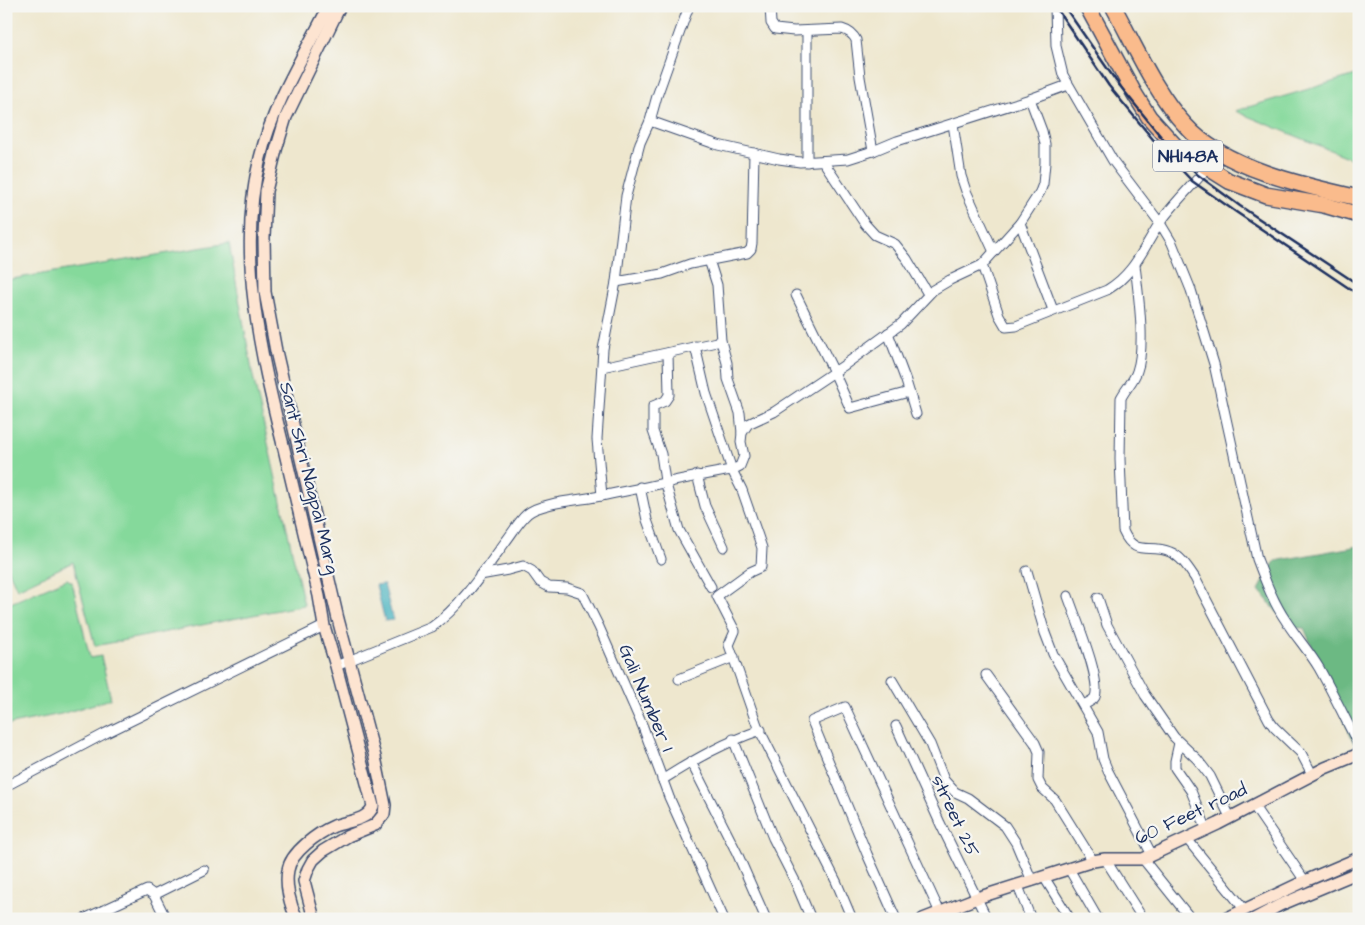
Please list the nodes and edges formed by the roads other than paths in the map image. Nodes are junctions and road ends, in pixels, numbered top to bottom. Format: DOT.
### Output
graph roads {
  1 [pos="329,6"];
  2 [pos="340,6"];
  3 [pos="689,6"];
  4 [pos="770,6"];
  5 [pos="1055,6"];
  6 [pos="1087,6"];
  7 [pos="1113,6"];
  8 [pos="807,31"];
  9 [pos="1068,85"];
  10 [pos="1030,99"];
  11 [pos="650,122"];
  12 [pos="953,124"];
  13 [pos="873,151"];
  14 [pos="754,153"];
  15 [pos="823,161"];
  16 [pos="807,162"];
  17 [pos="1208,168"];
  18 [pos="1359,198"];
  19 [pos="1359,215"];
  20 [pos="1020,223"];
  21 [pos="1160,223"];
  22 [pos="994,252"];
  23 [pos="709,260"];
  24 [pos="982,265"];
  25 [pos="1135,265"];
  26 [pos="616,282"];
  27 [pos="928,294"];
  28 [pos="796,295"];
  29 [pos="1053,310"];
  30 [pos="888,334"];
  31 [pos="721,341"];
  32 [pos="695,346"];
  33 [pos="668,353"];
  34 [pos="602,367"];
  35 [pos="834,372"];
  36 [pos="909,392"];
  37 [pos="916,414"];
  38 [pos="290,416"];
  39 [pos="276,418"];
  40 [pos="742,433"];
  41 [pos="732,470"];
  42 [pos="697,475"];
  43 [pos="666,481"];
  44 [pos="640,487"];
  45 [pos="602,496"];
  46 [pos="724,547"];
  47 [pos="660,559"];
  48 [pos="1027,571"];
  49 [pos="480,575"];
  50 [pos="711,587"];
  51 [pos="1068,596"];
  52 [pos="1098,598"];
  53 [pos="324,626"];
  54 [pos="734,657"];
  55 [pos="349,661"];
  56 [pos="336,666"];
  57 [pos="986,675"];
  58 [pos="679,680"];
  59 [pos="892,680"];
  60 [pos="1083,706"];
  61 [pos="896,726"];
  62 [pos="761,730"];
  63 [pos="732,740"];
  64 [pos="1179,742"];
  65 [pos="1357,752"];
  66 [pos="691,762"];
  67 [pos="1312,774"];
  68 [pos="662,780"];
  69 [pos="6,786"];
  70 [pos="1253,804"];
  71 [pos="1230,816"];
  72 [pos="1207,830"];
  73 [pos="1187,839"];
  74 [pos="1147,857"];
  75 [pos="1359,858"];
  76 [pos="1105,859"];
  77 [pos="1093,861"];
  78 [pos="1069,869"];
  79 [pos="204,870"];
  80 [pos="1359,872"];
  81 [pos="1044,877"];
  82 [pos="1305,881"];
  83 [pos="1032,882"];
  84 [pos="1018,886"];
  85 [pos="154,894"];
  86 [pos="977,898"];
  87 [pos="1244,909"];
  88 [pos="941,916"];
  89 [pos="84,919"];
  90 [pos="166,919"];
  91 [pos="297,919"];
  92 [pos="314,919"];
  93 [pos="724,919"];
  94 [pos="766,919"];
  95 [pos="811,919"];
  96 [pos="852,919"];
  97 [pos="896,919"];
  98 [pos="923,919"];
  99 [pos="987,919"];
  100 [pos="1031,919"];
  101 [pos="1070,919"];
  102 [pos="1098,919"];
  103 [pos="1143,919"];
  104 [pos="1191,919"];
  105 [pos="1225,919"];
  106 [pos="1254,919"];
  1 -- 39 [label="main road, Sant Shri Nagpal Marg"];
  2 -- 38 [label="main road, Sant Shri Nagpal Marg"];
  3 -- 11 [label="street"];
  4 -- 8 [label="street"];
  5 -- 9 [label="street"];
  6 -- 17 [label="highway, NH148A"];
  7 -- 18 [label="highway, NH148A"];
  8 -- 13 [label="street"];
  8 -- 16 [label="street"];
  9 -- 10 [label="street"];
  9 -- 21 [label="street"];
  10 -- 12 [label="street"];
  10 -- 20 [label="street"];
  11 -- 14 [label="street"];
  11 -- 26 [label="street"];
  12 -- 13 [label="street"];
  12 -- 22 [label="street"];
  13 -- 15 [label="street"];
  14 -- 16 [label="street"];
  14 -- 23 [label="street"];
  15 -- 16 [label="street"];
  15 -- 27 [label="street"];
  17 -- 19 [label="highway, NH148A"];
  17 -- 21 [label="street"];
  20 -- 22 [label="street"];
  20 -- 29 [label="street"];
  21 -- 25 [label="street"];
  21 -- 65 [label="street"];
  22 -- 24 [label="street"];
  23 -- 26 [label="street"];
  23 -- 31 [label="street"];
  24 -- 27 [label="street"];
  24 -- 29 [label="street"];
  25 -- 29 [label="street"];
  25 -- 67 [label="street"];
  26 -- 34 [label="street"];
  27 -- 30 [label="street"];
  28 -- 35 [label="street"];
  30 -- 35 [label="street"];
  30 -- 36 [label="street"];
  31 -- 32 [label="street"];
  31 -- 40 [label="street"];
  32 -- 33 [label="street"];
  32 -- 41 [label="street"];
  33 -- 34 [label="street"];
  33 -- 43 [label="street"];
  34 -- 45 [label="street"];
  35 -- 36 [label="street"];
  35 -- 40 [label="street"];
  36 -- 37 [label="street"];
  38 -- 39 [label="main road"];
  38 -- 55 [label="main road, Sant Shri Nagpal Marg"];
  39 -- 53 [label="main road, Sant Shri Nagpal Marg"];
  40 -- 41 [label="street"];
  41 -- 42 [label="street"];
  41 -- 54 [label="street"];
  42 -- 43 [label="street"];
  42 -- 46 [label="street"];
  43 -- 44 [label="street"];
  43 -- 50 [label="street"];
  44 -- 45 [label="street"];
  44 -- 47 [label="street"];
  45 -- 49 [label="street"];
  48 -- 60 [label="street"];
  49 -- 55 [label="street"];
  49 -- 68 [label="street, Gali Number 1"];
  51 -- 60 [label="street"];
  52 -- 64 [label="street"];
  53 -- 56 [label="main road, Sant Shri Nagpal Marg"];
  53 -- 69 [label="street"];
  54 -- 58 [label="street"];
  54 -- 62 [label="street"];
  55 -- 56 [label="street"];
  55 -- 92 [label="main road, Sant Shri Nagpal Marg"];
  56 -- 91 [label="main road, Sant Shri Nagpal Marg"];
  57 -- 77 [label="street"];
  59 -- 83 [label="street"];
  60 -- 74 [label="street"];
  61 -- 86 [label="street, street 25"];
  62 -- 63 [label="street"];
  62 -- 96 [label="street"];
  63 -- 66 [label="street"];
  63 -- 95 [label="street"];
  64 -- 71 [label="street"];
  64 -- 72 [label="street"];
  65 -- 67 [label="main road, 60 Feet road"];
  66 -- 68 [label="street"];
  66 -- 94 [label="street"];
  67 -- 70 [label="main road, 60 Feet road"];
  68 -- 93 [label="street, Gali Number 1"];
  70 -- 71 [label="main road, 60 Feet road"];
  70 -- 82 [label="street"];
  71 -- 72 [label="main road, 60 Feet road"];
  72 -- 73 [label="main road, 60 Feet road"];
  73 -- 74 [label="main road, 60 Feet road"];
  73 -- 87 [label="street"];
  74 -- 76 [label="main road, 60 Feet road"];
  74 -- 104 [label="street"];
  75 -- 82 [label="main road"];
  76 -- 77 [label="main road, 60 Feet road"];
  76 -- 103 [label="street"];
  77 -- 78 [label="main road, 60 Feet road"];
  78 -- 81 [label="main road, 60 Feet road"];
  78 -- 102 [label="street"];
  79 -- 85 [label="street"];
  80 -- 106 [label="main road"];
  81 -- 83 [label="main road, 60 Feet road"];
  81 -- 101 [label="street"];
  82 -- 87 [label="main road"];
  83 -- 84 [label="main road, 60 Feet road"];
  84 -- 86 [label="main road, 60 Feet road"];
  84 -- 100 [label="street"];
  85 -- 89 [label="street"];
  85 -- 90 [label="street"];
  86 -- 88 [label="main road, 60 Feet road"];
  86 -- 99 [label="street, street 25"];
  87 -- 105 [label="main road"];
  88 -- 97 [label="street"];
  88 -- 98 [label="main road, 60 Feet road"];
}
